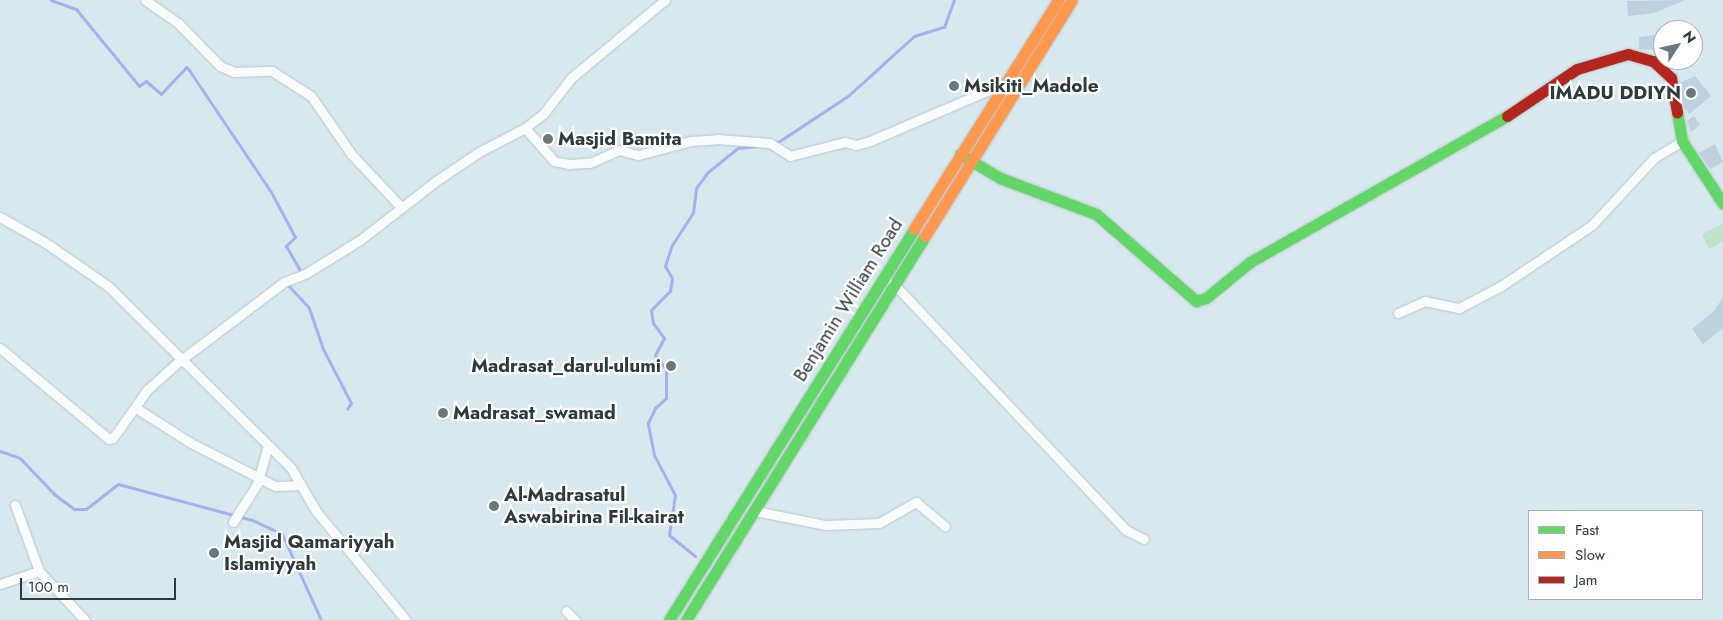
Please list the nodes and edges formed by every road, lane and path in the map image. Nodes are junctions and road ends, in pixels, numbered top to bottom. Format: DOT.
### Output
graph roads {
  1 [pos="145,0"];
  2 [pos="665,0"];
  3 [pos="1058,0"];
  4 [pos="1072,0"];
  5 [pos="1005,83"];
  6 [pos="525,128"];
  7 [pos="1682,141"];
  8 [pos="965,157"];
  9 [pos="1723,204"];
  10 [pos="400,206"];
  11 [pos="0,217"];
  12 [pos="893,283"];
  13 [pos="1398,312"];
  14 [pos="0,348"];
  15 [pos="182,359"];
  16 [pos="136,408"];
  17 [pos="268,446"];
  18 [pos="259,475"];
  19 [pos="300,484"];
  20 [pos="15,506"];
  21 [pos="755,510"];
  22 [pos="233,522"];
  23 [pos="945,526"];
  24 [pos="1144,539"];
  25 [pos="40,571"];
  26 [pos="0,584"];
  27 [pos="566,611"];
  28 [pos="672,615"];
  29 [pos="688,619"];
  30 [pos="85,620"];
  31 [pos="406,620"];
  32 [pos="575,620"];
  1 -- 10 [label="street"];
  2 -- 6 [label="street"];
  3 -- 5 [label="main road, Benjamin William Road"];
  4 -- 8 [label="main road, Benjamin William Road"];
  5 -- 6 [label="street"];
  5 -- 8 [label="main road, Benjamin William Road"];
  6 -- 10 [label="street"];
  7 -- 8 [label="main road"];
  7 -- 9 [label="main road"];
  7 -- 13 [label="street"];
  8 -- 12 [label="main road, Benjamin William Road"];
  8 -- 28 [label="main road, Benjamin William Road"];
  10 -- 15 [label="street"];
  11 -- 15 [label="street"];
  12 -- 21 [label="main road, Benjamin William Road"];
  12 -- 24 [label="street"];
  14 -- 16 [label="street"];
  15 -- 16 [label="street"];
  15 -- 17 [label="street"];
  16 -- 18 [label="street"];
  17 -- 18 [label="street"];
  17 -- 19 [label="street"];
  18 -- 19 [label="street"];
  18 -- 22 [label="street"];
  19 -- 31 [label="street"];
  20 -- 25 [label="street"];
  21 -- 23 [label="street"];
  21 -- 29 [label="main road, Benjamin William Road"];
  25 -- 26 [label="street"];
  25 -- 30 [label="street"];
  27 -- 32 [label="street"];
  28 -- 29 [label="street"];
}
